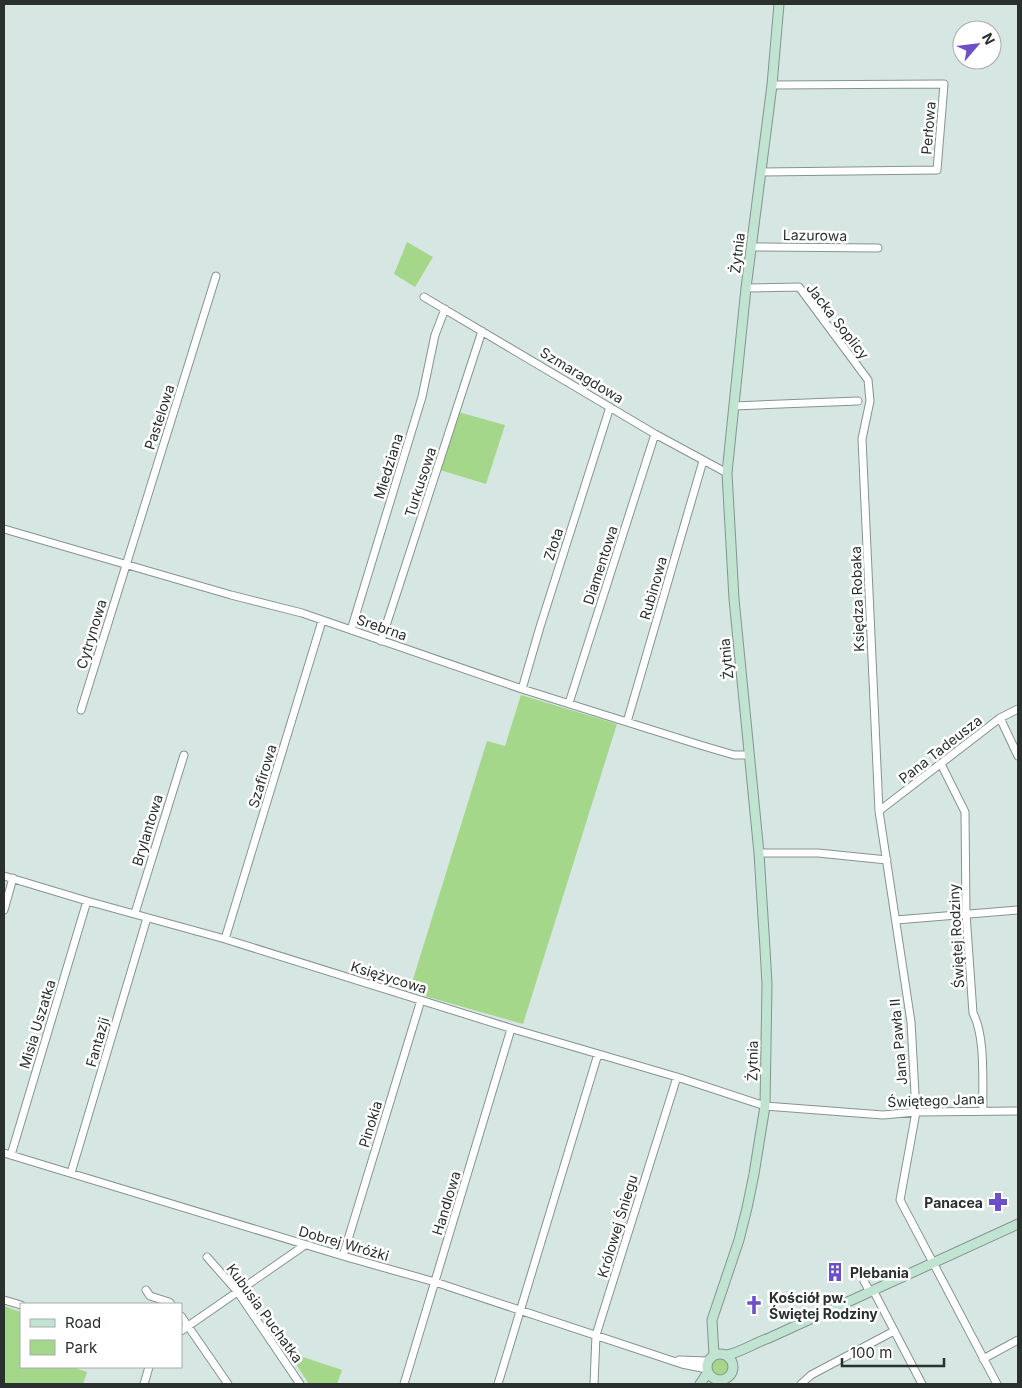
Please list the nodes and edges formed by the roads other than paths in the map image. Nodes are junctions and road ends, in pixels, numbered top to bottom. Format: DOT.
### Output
graph roads {
  1 [pos="779,4"];
  2 [pos="772,85"];
  3 [pos="761,172"];
  4 [pos="751,247"];
  5 [pos="878,248"];
  6 [pos="216,276"];
  7 [pos="746,288"];
  8 [pos="424,297"];
  9 [pos="445,309"];
  10 [pos="482,331"];
  11 [pos="869,386"];
  12 [pos="858,401"];
  13 [pos="734,406"];
  14 [pos="610,407"];
  15 [pos="656,434"];
  16 [pos="703,461"];
  17 [pos="727,473"];
  18 [pos="4,530"];
  19 [pos="125,565"];
  20 [pos="322,621"];
  21 [pos="351,630"];
  22 [pos="381,641"];
  23 [pos="522,689"];
  24 [pos="569,703"];
  25 [pos="1018,709"];
  26 [pos="81,710"];
  27 [pos="1000,718"];
  28 [pos="627,722"];
  29 [pos="749,754"];
  30 [pos="184,755"];
  31 [pos="1018,756"];
  32 [pos="941,764"];
  33 [pos="879,811"];
  34 [pos="759,853"];
  35 [pos="887,860"];
  36 [pos="4,876"];
  37 [pos="13,878"];
  38 [pos="87,901"];
  39 [pos="4,910"];
  40 [pos="1018,910"];
  41 [pos="134,913"];
  42 [pos="966,914"];
  43 [pos="147,918"];
  44 [pos="896,920"];
  45 [pos="225,939"];
  46 [pos="421,1000"];
  47 [pos="511,1029"];
  48 [pos="598,1054"];
  49 [pos="677,1077"];
  50 [pos="765,1106"];
  51 [pos="983,1111"];
  52 [pos="1018,1111"];
  53 [pos="916,1112"];
  54 [pos="7,1154"];
  55 [pos="71,1173"];
  56 [pos="1018,1224"];
  57 [pos="305,1245"];
  58 [pos="343,1256"];
  59 [pos="208,1257"];
  60 [pos="933,1263"];
  61 [pos="864,1280"];
  62 [pos="435,1282"];
  63 [pos="146,1290"];
  64 [pos="237,1291"];
  65 [pos="872,1291"];
  66 [pos="4,1300"];
  67 [pos="170,1303"];
  68 [pos="20,1305"];
  69 [pos="716,1308"];
  70 [pos="521,1310"];
  71 [pos="182,1317"];
  72 [pos="189,1325"];
  73 [pos="182,1331"];
  74 [pos="894,1331"];
  75 [pos="596,1335"];
  76 [pos="769,1338"];
  77 [pos="1018,1340"];
  78 [pos="725,1355"];
  79 [pos="984,1359"];
  80 [pos="709,1364"];
  81 [pos="733,1367"];
  82 [pos="149,1368"];
  83 [pos="716,1379"];
  84 [pos="144,1384"];
  85 [pos="228,1384"];
  86 [pos="300,1384"];
  87 [pos="404,1384"];
  88 [pos="498,1384"];
  89 [pos="594,1384"];
  90 [pos="700,1384"];
  91 [pos="707,1384"];
  92 [pos="801,1384"];
  93 [pos="922,1384"];
  94 [pos="997,1384"];
  1 -- 2 [label="street, Żytnia"];
  2 -- 3 [label="street, Żytnia"];
  2 -- 3 [label="street, Perłowa"];
  3 -- 4 [label="street, Żytnia"];
  4 -- 5 [label="street, Lazurowa"];
  4 -- 7 [label="street, Żytnia"];
  6 -- 19 [label="street, Pastelowa"];
  7 -- 11 [label="street, Jacka Soplicy"];
  7 -- 13 [label="street, Żytnia"];
  8 -- 9 [label="street, Szmaragdowa"];
  9 -- 10 [label="street, Szmaragdowa"];
  9 -- 21 [label="street, Miedziana"];
  10 -- 14 [label="street, Szmaragdowa"];
  10 -- 22 [label="street, Turkusowa"];
  11 -- 33 [label="street, Księdza Robaka"];
  12 -- 13 [label="street"];
  13 -- 17 [label="street, Żytnia"];
  14 -- 15 [label="street, Szmaragdowa"];
  14 -- 23 [label="street, Złota"];
  15 -- 16 [label="street, Szmaragdowa"];
  15 -- 24 [label="street, Diamentowa"];
  16 -- 17 [label="street, Szmaragdowa"];
  16 -- 28 [label="street, Rubinowa"];
  17 -- 29 [label="street, Żytnia"];
  18 -- 19 [label="street, Srebrna"];
  19 -- 20 [label="street, Srebrna"];
  19 -- 26 [label="street, Cytrynowa"];
  20 -- 21 [label="street, Srebrna"];
  20 -- 45 [label="street, Szafirowa"];
  21 -- 22 [label="street, Srebrna"];
  22 -- 23 [label="street, Srebrna"];
  23 -- 24 [label="street, Srebrna"];
  24 -- 28 [label="street, Srebrna"];
  25 -- 27 [label="street, Pana Tadeusza"];
  27 -- 31 [label="street"];
  27 -- 32 [label="street, Pana Tadeusza"];
  28 -- 29 [label="street, Srebrna"];
  29 -- 34 [label="street, Żytnia"];
  30 -- 41 [label="street, Brylantowa"];
  32 -- 33 [label="street, Pana Tadeusza"];
  32 -- 42 [label="street, Świętej Rodziny"];
  33 -- 35 [label="street, Jana Pawła II"];
  34 -- 35 [label="street"];
  34 -- 50 [label="street, Żytnia"];
  35 -- 44 [label="street, Jana Pawła II"];
  36 -- 37 [label="street, Księżycowa"];
  37 -- 38 [label="street, Księżycowa"];
  37 -- 39 [label="street"];
  38 -- 41 [label="street, Księżycowa"];
  38 -- 54 [label="street, Misia Uszatka"];
  40 -- 42 [label="street"];
  41 -- 43 [label="street, Księżycowa"];
  42 -- 44 [label="street"];
  42 -- 51 [label="street, Świętej Rodziny"];
  43 -- 45 [label="street, Księżycowa"];
  43 -- 55 [label="street, Fantazji"];
  44 -- 53 [label="street, Jana Pawła II"];
  45 -- 46 [label="street, Księżycowa"];
  46 -- 47 [label="street, Księżycowa"];
  46 -- 58 [label="street, Pinokia"];
  47 -- 48 [label="street, Księżycowa"];
  47 -- 62 [label="street, Handlowa"];
  48 -- 49 [label="street, Księżycowa"];
  48 -- 70 [label="street"];
  49 -- 50 [label="street, Księżycowa"];
  49 -- 75 [label="street, Królowej Śniegu"];
  50 -- 53 [label="street, Świętego Jana"];
  50 -- 69 [label="street, Żytnia"];
  51 -- 52 [label="street, Świętego Jana"];
  51 -- 53 [label="street, Świętego Jana"];
  53 -- 60 [label="street, Jana Pawła II"];
  54 -- 55 [label="street, Dobrej Wróżki"];
  55 -- 57 [label="street, Dobrej Wróżki"];
  56 -- 60 [label="street"];
  57 -- 58 [label="street, Dobrej Wróżki"];
  57 -- 64 [label="street"];
  58 -- 62 [label="street, Dobrej Wróżki"];
  59 -- 64 [label="street, Kubusia Puchatka"];
  60 -- 65 [label="street"];
  60 -- 79 [label="street, Jana Pawła II"];
  61 -- 65 [label="street"];
  62 -- 70 [label="street, Dobrej Wróżki"];
  62 -- 87 [label="street, Handlowa"];
  63 -- 67 [label="street"];
  64 -- 72 [label="street"];
  64 -- 86 [label="street, Kubusia Puchatka"];
  65 -- 74 [label="street"];
  65 -- 76 [label="street"];
  66 -- 68 [label="street"];
  69 -- 78 [label="street, Żytnia"];
  69 -- 80 [label="street, Żytnia"];
  70 -- 75 [label="street, Dobrej Wróżki"];
  70 -- 88 [label="street"];
  71 -- 72 [label="street"];
  72 -- 73 [label="street"];
  72 -- 85 [label="street"];
  74 -- 92 [label="street"];
  74 -- 93 [label="street"];
  75 -- 80 [label="street, Dobrej Wróżki"];
  75 -- 89 [label="street, Królowej Śniegu"];
  76 -- 78 [label="street"];
  76 -- 81 [label="street"];
  77 -- 79 [label="street"];
  78 -- 80 [label="street"];
  78 -- 81 [label="street"];
  79 -- 94 [label="street, Jana Pawła II"];
  80 -- 83 [label="street"];
  80 -- 90 [label="street"];
  81 -- 83 [label="street"];
  82 -- 84 [label="street"];
  83 -- 91 [label="street"];
}
